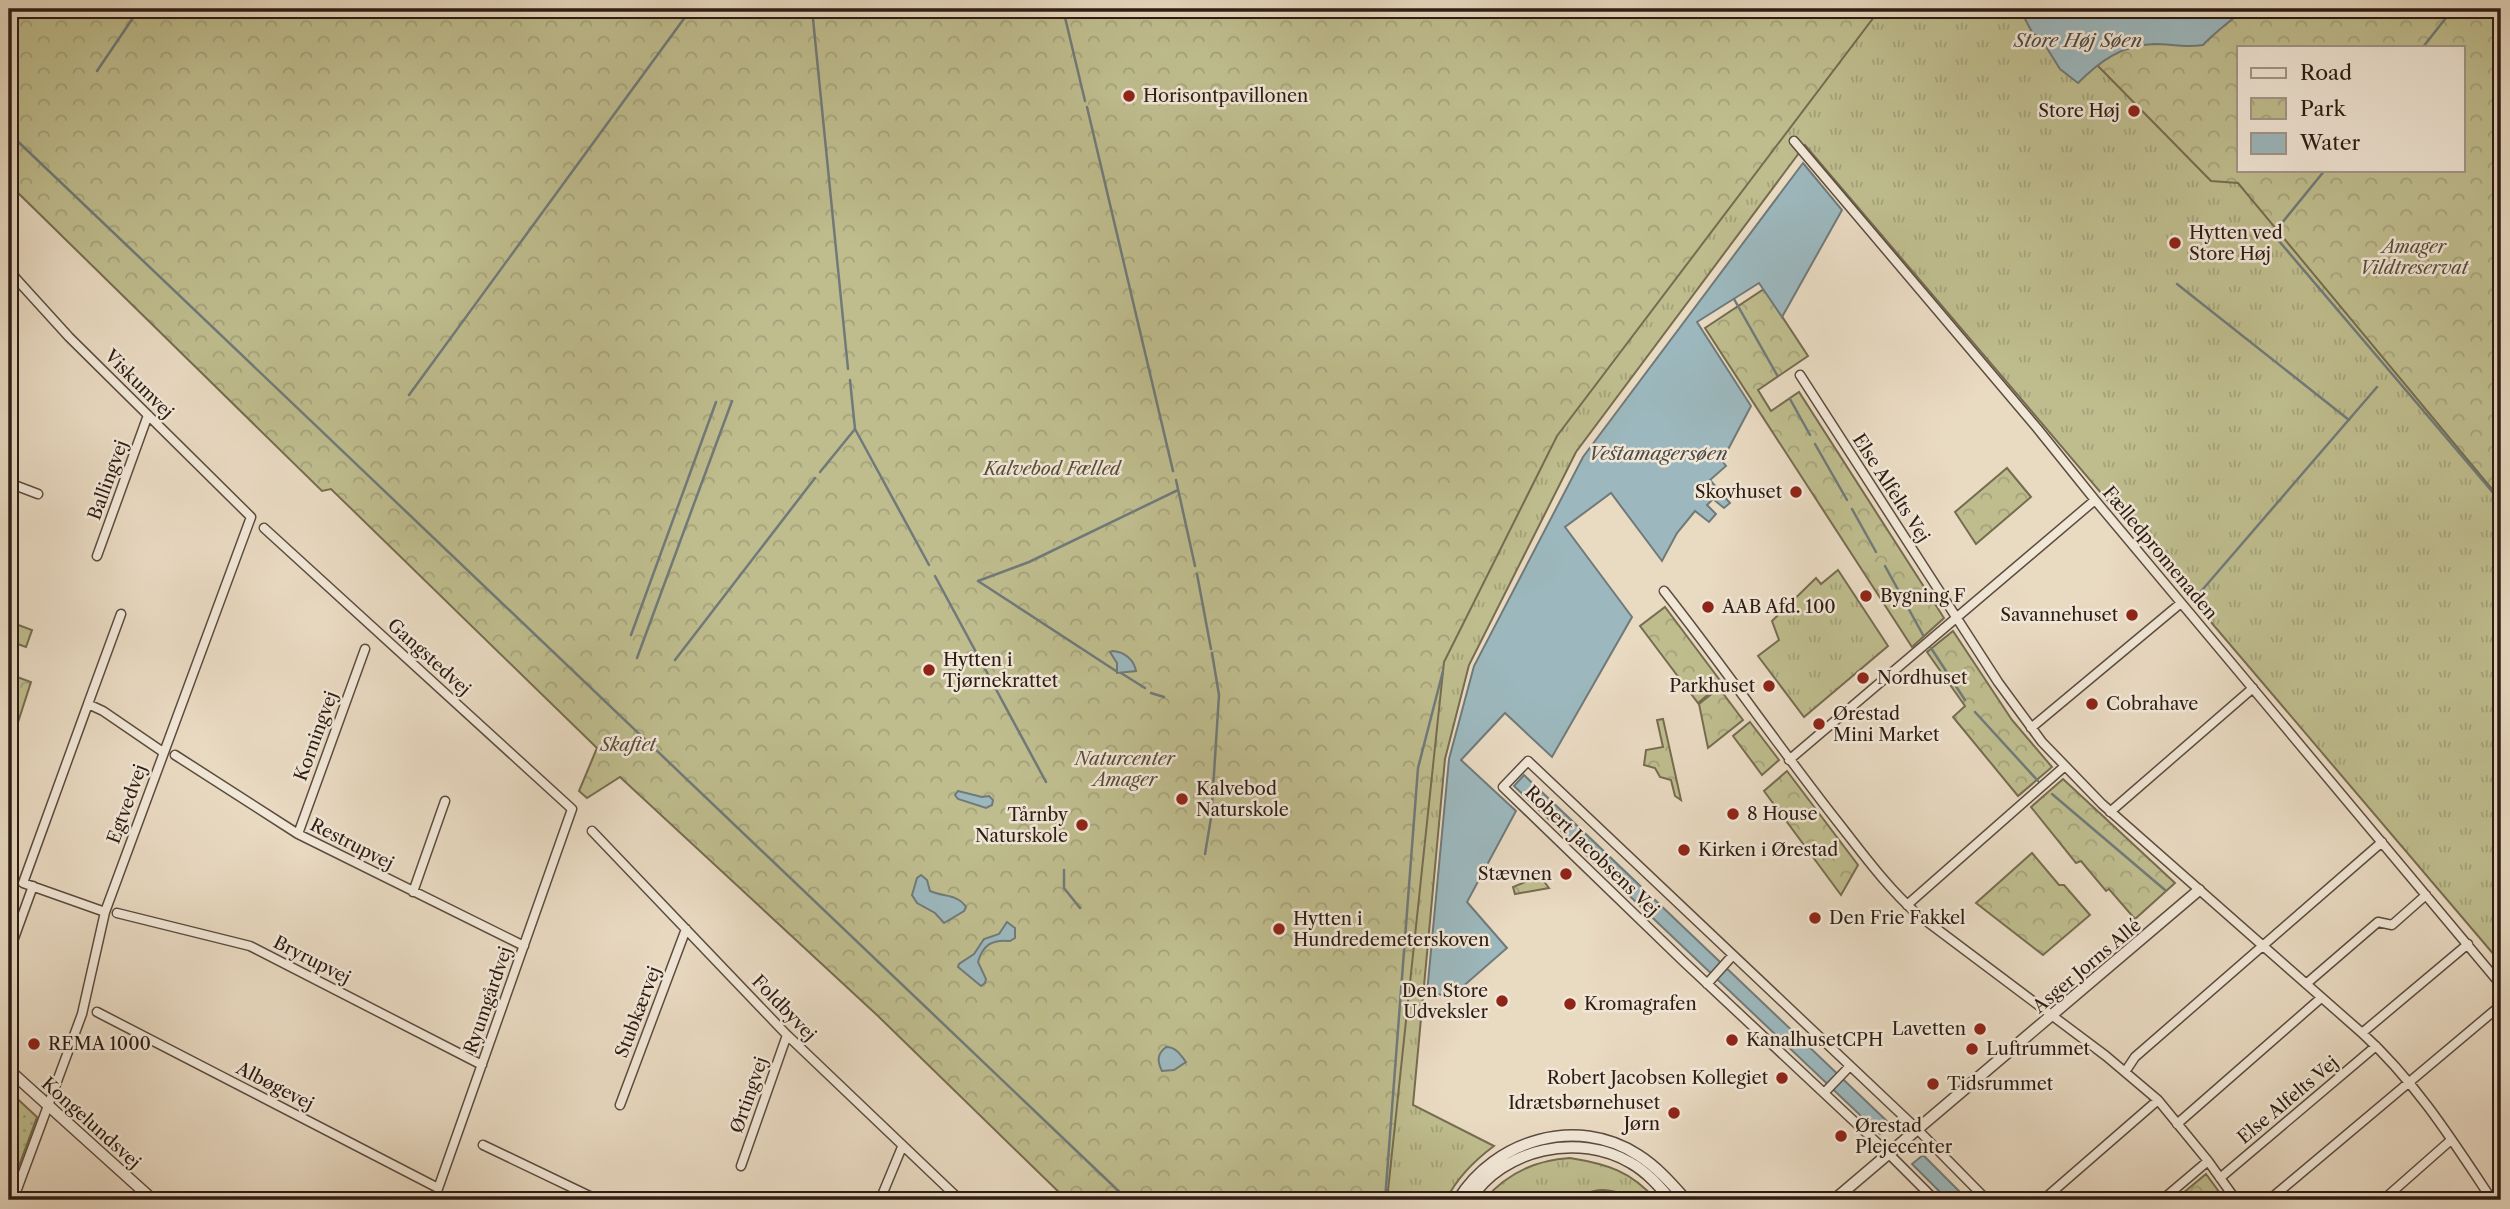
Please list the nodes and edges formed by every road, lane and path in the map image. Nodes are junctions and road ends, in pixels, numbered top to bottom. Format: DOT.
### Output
graph roads {
  1 [pos="1794,141"];
  2 [pos="12,274"];
  3 [pos="9,295"];
  4 [pos="1800,374"];
  5 [pos="148,415"];
  6 [pos="9,483"];
  7 [pos="38,494"];
  8 [pos="2095,500"];
  9 [pos="251,517"];
  10 [pos="264,528"];
  11 [pos="97,556"];
  12 [pos="1664,591"];
  13 [pos="2181,603"];
  14 [pos="121,614"];
  15 [pos="1956,618"];
  16 [pos="365,649"];
  17 [pos="2253,688"];
  18 [pos="88,704"];
  19 [pos="2031,728"];
  20 [pos="163,752"];
  21 [pos="175,755"];
  22 [pos="1789,760"];
  23 [pos="2065,766"];
  24 [pos="445,801"];
  25 [pos="572,809"];
  26 [pos="2110,812"];
  27 [pos="593,831"];
  28 [pos="298,834"];
  29 [pos="2382,842"];
  30 [pos="33,886"];
  31 [pos="2199,890"];
  32 [pos="413,892"];
  33 [pos="2426,895"];
  34 [pos="1907,905"];
  35 [pos="105,912"];
  36 [pos="117,913"];
  37 [pos="9,917"];
  38 [pos="20,921"];
  39 [pos="686,929"];
  40 [pos="2468,944"];
  41 [pos="524,946"];
  42 [pos="2263,947"];
  43 [pos="9,952"];
  44 [pos="1733,955"];
  45 [pos="1709,981"];
  46 [pos="2306,984"];
  47 [pos="2501,985"];
  48 [pos="2321,998"];
  49 [pos="2501,1005"];
  50 [pos="97,1012"];
  51 [pos="2053,1016"];
  52 [pos="2362,1033"];
  53 [pos="786,1035"];
  54 [pos="2376,1046"];
  55 [pos="482,1065"];
  56 [pos="1850,1066"];
  57 [pos="9,1070"];
  58 [pos="2125,1072"];
  59 [pos="2409,1081"];
  60 [pos="1824,1093"];
  61 [pos="2158,1100"];
  62 [pos="620,1105"];
  63 [pos="49,1107"];
  64 [pos="2177,1124"];
  65 [pos="1918,1130"];
  66 [pos="2451,1140"];
  67 [pos="483,1144"];
  68 [pos="902,1147"];
  69 [pos="1889,1154"];
  70 [pos="2208,1161"];
  71 [pos="741,1166"];
  72 [pos="2220,1178"];
  73 [pos="438,1188"];
  74 [pos="13,1200"];
  75 [pos="153,1200"];
  76 [pos="434,1200"];
  77 [pos="598,1200"];
  78 [pos="880,1200"];
  79 [pos="960,1200"];
  80 [pos="1458,1200"];
  81 [pos="1470,1200"];
  82 [pos="1671,1200"];
  83 [pos="1686,1200"];
  84 [pos="1834,1200"];
  85 [pos="1935,1200"];
  86 [pos="1987,1200"];
  87 [pos="2043,1200"];
  88 [pos="2162,1200"];
  89 [pos="2236,1200"];
  90 [pos="2269,1200"];
  91 [pos="2382,1200"];
  92 [pos="2492,1200"];
  1 -- 8 [label="street, Fælledpromenaden"];
  2 -- 3 [label="street"];
  2 -- 5 [label="street, Viskumvej"];
  4 -- 15 [label="street, Else Alfelts Vej"];
  5 -- 9 [label="street, Viskumvej"];
  5 -- 11 [label="street, Ballingvej"];
  6 -- 7 [label="street"];
  8 -- 13 [label="street, Fælledpromenaden"];
  8 -- 15 [label="street"];
  9 -- 20 [label="street, Egtvedvej"];
  10 -- 25 [label="street, Gangstedvej"];
  12 -- 22 [label="street"];
  13 -- 17 [label="street, Fælledpromenaden"];
  13 -- 19 [label="street"];
  14 -- 18 [label="street"];
  15 -- 19 [label="street, Else Alfelts Vej"];
  15 -- 22 [label="street"];
  16 -- 28 [label="street, Korningvej"];
  17 -- 26 [label="street"];
  17 -- 29 [label="street, Fælledpromenaden"];
  18 -- 20 [label="street"];
  18 -- 30 [label="street"];
  19 -- 23 [label="street, Else Alfelts Vej"];
  20 -- 35 [label="street, Egtvedvej"];
  21 -- 28 [label="street, Restrupvej"];
  22 -- 34 [label="street"];
  23 -- 26 [label="street, Else Alfelts Vej"];
  23 -- 34 [label="street"];
  24 -- 32 [label="street"];
  25 -- 41 [label="street, Ryumgårdvej"];
  26 -- 31 [label="street, Else Alfelts Vej"];
  27 -- 39 [label="street, Foldbyvej"];
  28 -- 32 [label="street, Restrupvej"];
  29 -- 33 [label="street, Fælledpromenaden"];
  29 -- 42 [label="street"];
  30 -- 35 [label="street"];
  30 -- 38 [label="street"];
  31 -- 42 [label="street, Else Alfelts Vej"];
  31 -- 51 [label="street, Asger Jorns Allé"];
  32 -- 41 [label="street, Restrupvej"];
  33 -- 40 [label="street, Fælledpromenaden"];
  33 -- 46 [label="street"];
  34 -- 51 [label="street"];
  35 -- 63 [label="street, Egtvedvej"];
  36 -- 55 [label="street, Bryrupvej"];
  37 -- 38 [label="street"];
  38 -- 43 [label="street"];
  39 -- 53 [label="street, Foldbyvej"];
  39 -- 62 [label="street, Stubkærvej"];
  40 -- 47 [label="street, Fælledpromenaden"];
  40 -- 52 [label="street"];
  41 -- 55 [label="street, Ryumgårdvej"];
  42 -- 46 [label="street, Else Alfelts Vej"];
  42 -- 58 [label="street"];
  44 -- 45 [label="street"];
  44 -- 45 [label="street, Robert Jacobsens Vej"];
  44 -- 56 [label="street, Robert Jacobsens Vej"];
  45 -- 60 [label="street, Robert Jacobsens Vej"];
  46 -- 48 [label="street, Else Alfelts Vej"];
  48 -- 52 [label="street, Else Alfelts Vej"];
  48 -- 64 [label="street"];
  49 -- 59 [label="street"];
  50 -- 73 [label="street, Albøgevej"];
  51 -- 58 [label="street"];
  51 -- 65 [label="street, Asger Jorns Allé"];
  52 -- 54 [label="street, Else Alfelts Vej"];
  53 -- 68 [label="street, Foldbyvej"];
  53 -- 71 [label="street, Ørtingvej"];
  54 -- 59 [label="street, Else Alfelts Vej"];
  54 -- 72 [label="street, Else Alfelts Vej"];
  55 -- 73 [label="street, Ryumgårdvej"];
  56 -- 60 [label="street"];
  56 -- 65 [label="street, Robert Jacobsens Vej"];
  57 -- 63 [label="street, Kongelundsvej"];
  58 -- 61 [label="street"];
  59 -- 66 [label="street, Else Alfelts Vej"];
  59 -- 90 [label="street"];
  60 -- 69 [label="street, Robert Jacobsens Vej"];
  61 -- 64 [label="street"];
  61 -- 87 [label="street"];
  63 -- 74 [label="street, Egtvedvej"];
  63 -- 75 [label="street, Kongelundsvej"];
  64 -- 70 [label="street"];
  65 -- 69 [label="street, Asger Jorns Allé"];
  65 -- 86 [label="street, Robert Jacobsens Vej"];
  66 -- 91 [label="street"];
  66 -- 92 [label="street, Else Alfelts Vej"];
  67 -- 77 [label="street"];
  68 -- 78 [label="street"];
  68 -- 79 [label="street, Foldbyvej"];
  69 -- 84 [label="street, Asger Jorns Allé"];
  69 -- 85 [label="street, Robert Jacobsens Vej"];
  70 -- 72 [label="street"];
  70 -- 88 [label="street"];
  72 -- 89 [label="street"];
  73 -- 76 [label="street, Ryumgårdvej"];
  80 -- 83 [label="street"];
  81 -- 82 [label="street"];
}
